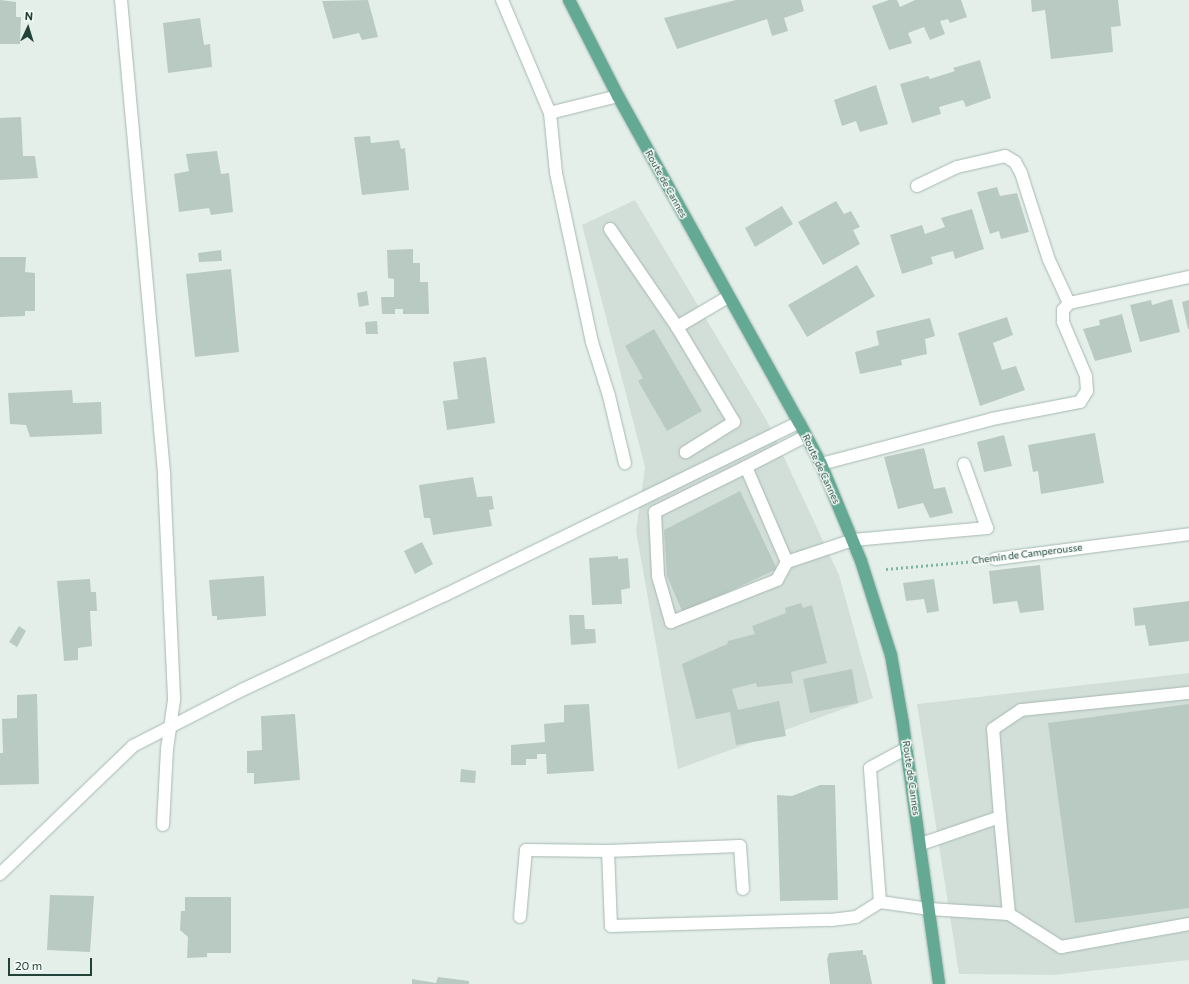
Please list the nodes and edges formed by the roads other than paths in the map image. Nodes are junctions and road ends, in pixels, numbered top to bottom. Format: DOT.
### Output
graph roads {
  1 [pos="120,0"];
  2 [pos="502,0"];
  3 [pos="569,0"];
  4 [pos="618,96"];
  5 [pos="550,113"];
  6 [pos="917,186"];
  7 [pos="610,229"];
  8 [pos="1189,277"];
  9 [pos="728,297"];
  10 [pos="1069,303"];
  11 [pos="677,326"];
  12 [pos="799,422"];
  13 [pos="806,436"];
  14 [pos="686,452"];
  15 [pos="625,463"];
  16 [pos="821,464"];
  17 [pos="964,464"];
  18 [pos="746,467"];
  19 [pos="1189,534"];
  20 [pos="853,540"];
  21 [pos="995,559"];
  22 [pos="787,562"];
  23 [pos="1189,693"];
  24 [pos="170,726"];
  25 [pos="907,748"];
  26 [pos="1000,817"];
  27 [pos="164,825"];
  28 [pos="921,844"];
  29 [pos="608,851"];
  30 [pos="0,874"];
  31 [pos="743,889"];
  32 [pos="880,902"];
  33 [pos="929,909"];
  34 [pos="1009,914"];
  35 [pos="520,917"];
  36 [pos="1189,924"];
  37 [pos="939,984"];
  1 -- 24 [label="street"];
  2 -- 5 [label="street"];
  3 -- 4 [label="main road, Route de Cannes"];
  4 -- 5 [label="street"];
  4 -- 9 [label="main road, Route de Cannes"];
  5 -- 15 [label="street"];
  6 -- 10 [label="street"];
  7 -- 11 [label="street"];
  8 -- 10 [label="street"];
  9 -- 11 [label="street"];
  9 -- 12 [label="main road, Route de Cannes"];
  10 -- 16 [label="street"];
  11 -- 14 [label="street"];
  12 -- 13 [label="main road, Route de Cannes"];
  12 -- 24 [label="street"];
  13 -- 16 [label="main road, Route de Cannes"];
  13 -- 18 [label="street"];
  16 -- 20 [label="main road, Route de Cannes"];
  17 -- 20 [label="street"];
  18 -- 22 [label="street"];
  18 -- 22 [label="street"];
  19 -- 21 [label="street, Chemin de Camperousse"];
  20 -- 22 [label="street"];
  20 -- 25 [label="main road, Route de Cannes"];
  23 -- 26 [label="street"];
  24 -- 27 [label="street"];
  24 -- 30 [label="street"];
  25 -- 28 [label="main road, Route de Cannes"];
  25 -- 32 [label="street"];
  26 -- 28 [label="street"];
  26 -- 34 [label="street"];
  28 -- 33 [label="main road, Route de Cannes"];
  29 -- 31 [label="street"];
  29 -- 32 [label="street"];
  29 -- 35 [label="street"];
  32 -- 33 [label="street"];
  33 -- 34 [label="street"];
  33 -- 37 [label="main road, Route de Cannes"];
  34 -- 36 [label="street"];
}
